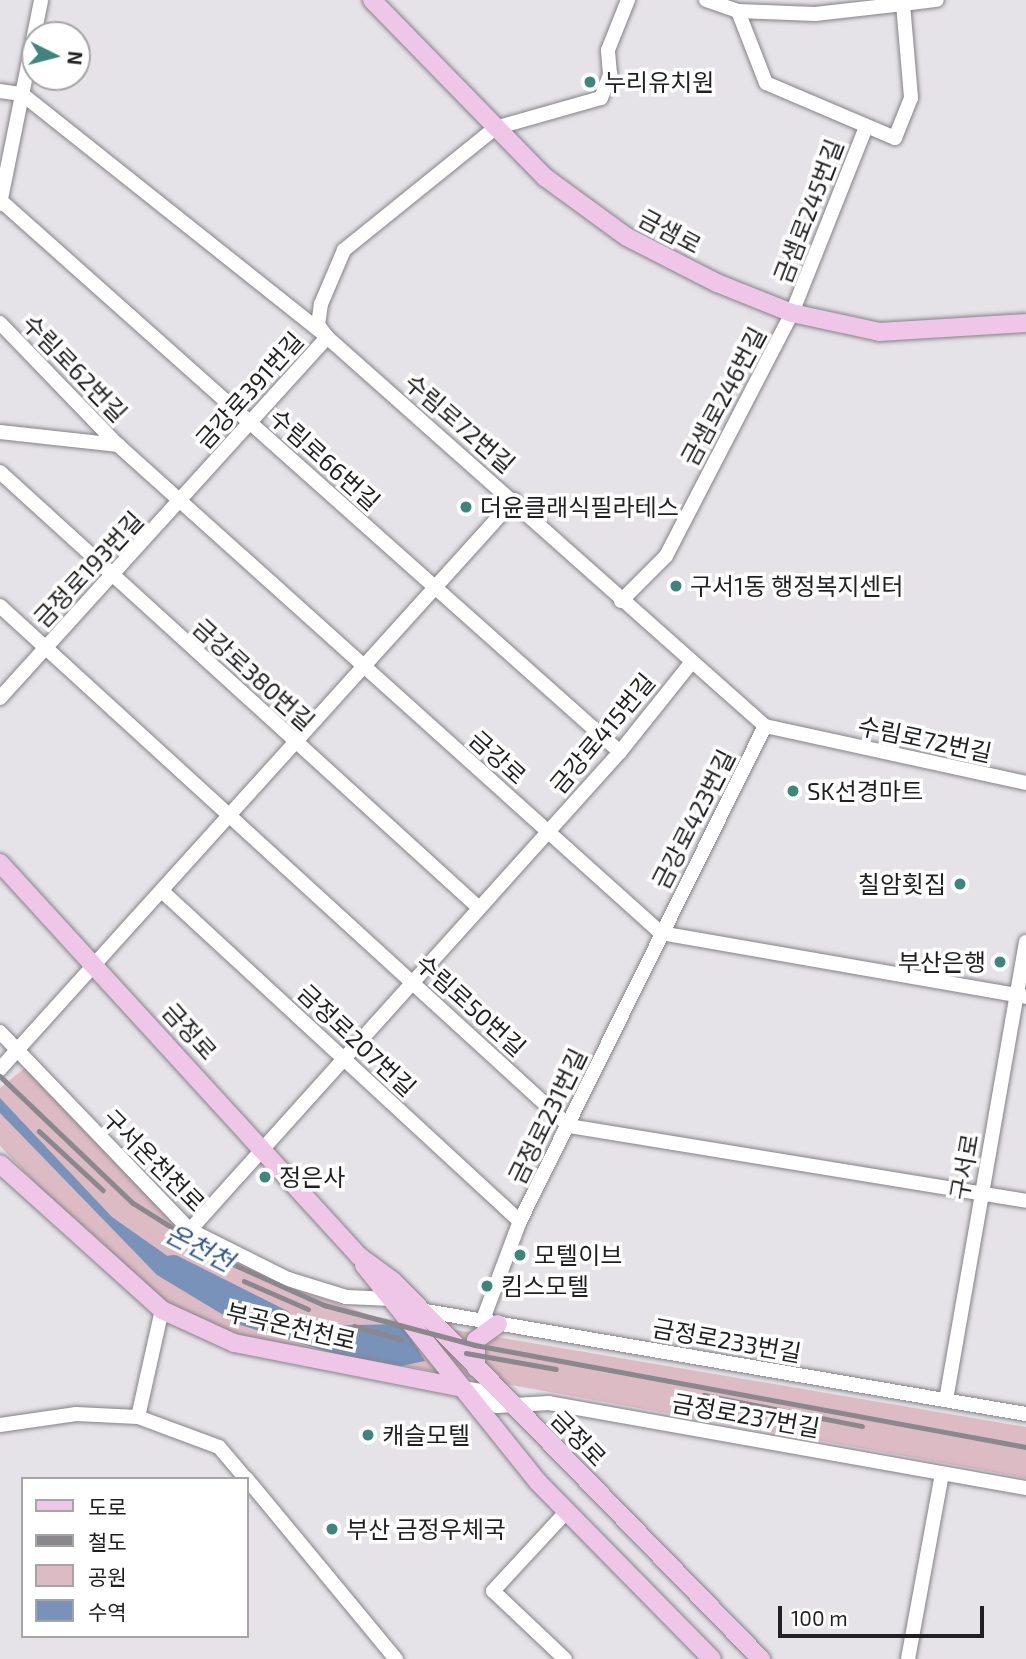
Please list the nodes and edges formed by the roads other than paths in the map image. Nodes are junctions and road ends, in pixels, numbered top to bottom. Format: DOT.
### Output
graph roads {
  1 [pos="41,0"];
  2 [pos="372,0"];
  3 [pos="628,0"];
  4 [pos="706,0"];
  5 [pos="937,0"];
  6 [pos="903,4"];
  7 [pos="816,7"];
  8 [pos="738,10"];
  9 [pos="0,92"];
  10 [pos="22,94"];
  11 [pos="866,127"];
  12 [pos="495,128"];
  13 [pos="0,201"];
  14 [pos="792,313"];
  15 [pos="0,323"];
  16 [pos="1026,324"];
  17 [pos="327,337"];
  18 [pos="250,422"];
  19 [pos="0,432"];
  20 [pos="118,445"];
  21 [pos="0,472"];
  22 [pos="514,500"];
  23 [pos="181,501"];
  24 [pos="112,576"];
  25 [pos="437,589"];
  26 [pos="621,601"];
  27 [pos="0,606"];
  28 [pos="46,648"];
  29 [pos="691,663"];
  30 [pos="367,669"];
  31 [pos="0,698"];
  32 [pos="765,726"];
  33 [pos="298,744"];
  34 [pos="620,752"];
  35 [pos="1026,783"];
  36 [pos="230,817"];
  37 [pos="547,832"];
  38 [pos="0,863"];
  39 [pos="163,892"];
  40 [pos="479,908"];
  41 [pos="661,933"];
  42 [pos="1026,942"];
  43 [pos="97,963"];
  44 [pos="411,982"];
  45 [pos="1021,997"];
  46 [pos="0,1032"];
  47 [pos="14,1054"];
  48 [pos="343,1058"];
  49 [pos="0,1069"];
  50 [pos="569,1126"];
  51 [pos="261,1147"];
  52 [pos="0,1164"];
  53 [pos="982,1194"];
  54 [pos="1026,1201"];
  55 [pos="520,1221"];
  56 [pos="190,1230"];
  57 [pos="359,1256"];
  58 [pos="383,1294"];
  59 [pos="162,1310"];
  60 [pos="419,1316"];
  61 [pos="490,1323"];
  62 [pos="476,1368"];
  63 [pos="460,1385"];
  64 [pos="946,1400"];
  65 [pos="517,1409"];
  66 [pos="1026,1414"];
  67 [pos="138,1417"];
  68 [pos="0,1425"];
  69 [pos="942,1474"];
  70 [pos="245,1477"];
  71 [pos="248,1480"];
  72 [pos="1026,1488"];
  73 [pos="567,1511"];
  74 [pos="396,1659"];
  75 [pos="565,1659"];
  76 [pos="712,1659"];
  77 [pos="761,1659"];
  78 [pos="908,1659"];
  1 -- 10 [label="street"];
  2 -- 12 [label="main road, 금샘로"];
  3 -- 12 [label="street"];
  4 -- 8 [label="street"];
  5 -- 6 [label="street"];
  6 -- 7 [label="street"];
  6 -- 11 [label="street"];
  7 -- 8 [label="street"];
  8 -- 11 [label="street"];
  9 -- 10 [label="street"];
  10 -- 13 [label="street"];
  10 -- 17 [label="street, 수림로72번길"];
  11 -- 14 [label="street, 금샘로245번길"];
  12 -- 14 [label="main road, 금샘로"];
  12 -- 17 [label="street, 금강로391번길"];
  13 -- 18 [label="street, 수림로66번길"];
  14 -- 16 [label="main road, 금샘로"];
  14 -- 26 [label="street, 금샘로246번길"];
  15 -- 20 [label="street, 수림로62번길"];
  17 -- 18 [label="street, 금강로391번길"];
  17 -- 22 [label="street, 수림로72번길"];
  18 -- 23 [label="street, 금강로391번길"];
  18 -- 25 [label="street, 수림로66번길"];
  19 -- 20 [label="street"];
  20 -- 23 [label="street, 금강로"];
  21 -- 24 [label="street, 금강로380번길"];
  22 -- 25 [label="street"];
  22 -- 26 [label="street, 수림로72번길"];
  23 -- 24 [label="street, 금정로193번길"];
  23 -- 30 [label="street, 금강로"];
  24 -- 28 [label="street, 금정로193번길"];
  24 -- 33 [label="street, 금강로380번길"];
  25 -- 30 [label="street"];
  25 -- 34 [label="street, 수림로66번길"];
  26 -- 29 [label="street, 수림로72번길"];
  27 -- 28 [label="street, 수림로50번길"];
  28 -- 31 [label="street, 금정로193번길"];
  28 -- 36 [label="street, 수림로50번길"];
  29 -- 32 [label="street, 수림로72번길"];
  29 -- 34 [label="street, 금강로415번길"];
  30 -- 33 [label="street"];
  30 -- 37 [label="street, 금강로"];
  32 -- 35 [label="street, 수림로72번길"];
  32 -- 41 [label="street, 금강로423번길"];
  33 -- 36 [label="street"];
  33 -- 40 [label="street, 금강로380번길"];
  34 -- 37 [label="street, 금강로415번길"];
  36 -- 39 [label="street"];
  36 -- 44 [label="street, 수림로50번길"];
  37 -- 40 [label="street, 금강로415번길"];
  37 -- 41 [label="street, 금강로"];
  38 -- 43 [label="main road, 금정로"];
  39 -- 43 [label="street"];
  39 -- 48 [label="street, 금정로207번길"];
  40 -- 44 [label="street, 금강로415번길"];
  41 -- 45 [label="street"];
  41 -- 50 [label="street, 금정로231번길"];
  42 -- 45 [label="street, 구서로"];
  43 -- 47 [label="street"];
  43 -- 51 [label="main road, 금정로"];
  44 -- 48 [label="street, 금강로415번길"];
  44 -- 50 [label="street, 수림로50번길"];
  45 -- 53 [label="street, 구서로"];
  46 -- 47 [label="street, 구서온천천로"];
  47 -- 49 [label="street"];
  47 -- 56 [label="street, 구서온천천로"];
  48 -- 51 [label="street, 금강로415번길"];
  48 -- 55 [label="street, 금정로207번길"];
  50 -- 53 [label="street"];
  50 -- 55 [label="street, 금정로231번길"];
  51 -- 56 [label="street, 금강로415번길"];
  51 -- 57 [label="main road, 금정로"];
  52 -- 59 [label="main road, 부곡온천천로"];
  53 -- 54 [label="street"];
  53 -- 64 [label="street, 구서로"];
  55 -- 61 [label="street, 금정로231번길"];
  56 -- 58 [label="street, 구서온천천로"];
  57 -- 58 [label="main road, 금정로"];
  57 -- 60 [label="main road, 금정로"];
  58 -- 60 [label="main road, 금정로"];
  59 -- 63 [label="main road, 부곡온천천로"];
  59 -- 67 [label="street"];
  60 -- 61 [label="street, 금정로233번길"];
  60 -- 62 [label="main road, 금정로"];
  60 -- 63 [label="main road, 금정로"];
  61 -- 62 [label="main road"];
  61 -- 64 [label="street, 금정로233번길"];
  62 -- 65 [label="main road, 금정로"];
  63 -- 65 [label="street"];
  63 -- 73 [label="main road, 금정로"];
  64 -- 66 [label="street, 금정로233번길"];
  65 -- 69 [label="street, 금정로237번길"];
  65 -- 77 [label="main road, 금정로"];
  67 -- 68 [label="street"];
  67 -- 70 [label="street"];
  69 -- 72 [label="street, 금정로237번길"];
  69 -- 78 [label="street"];
  71 -- 74 [label="street"];
  73 -- 75 [label="street"];
  73 -- 76 [label="main road, 금정로"];
}
